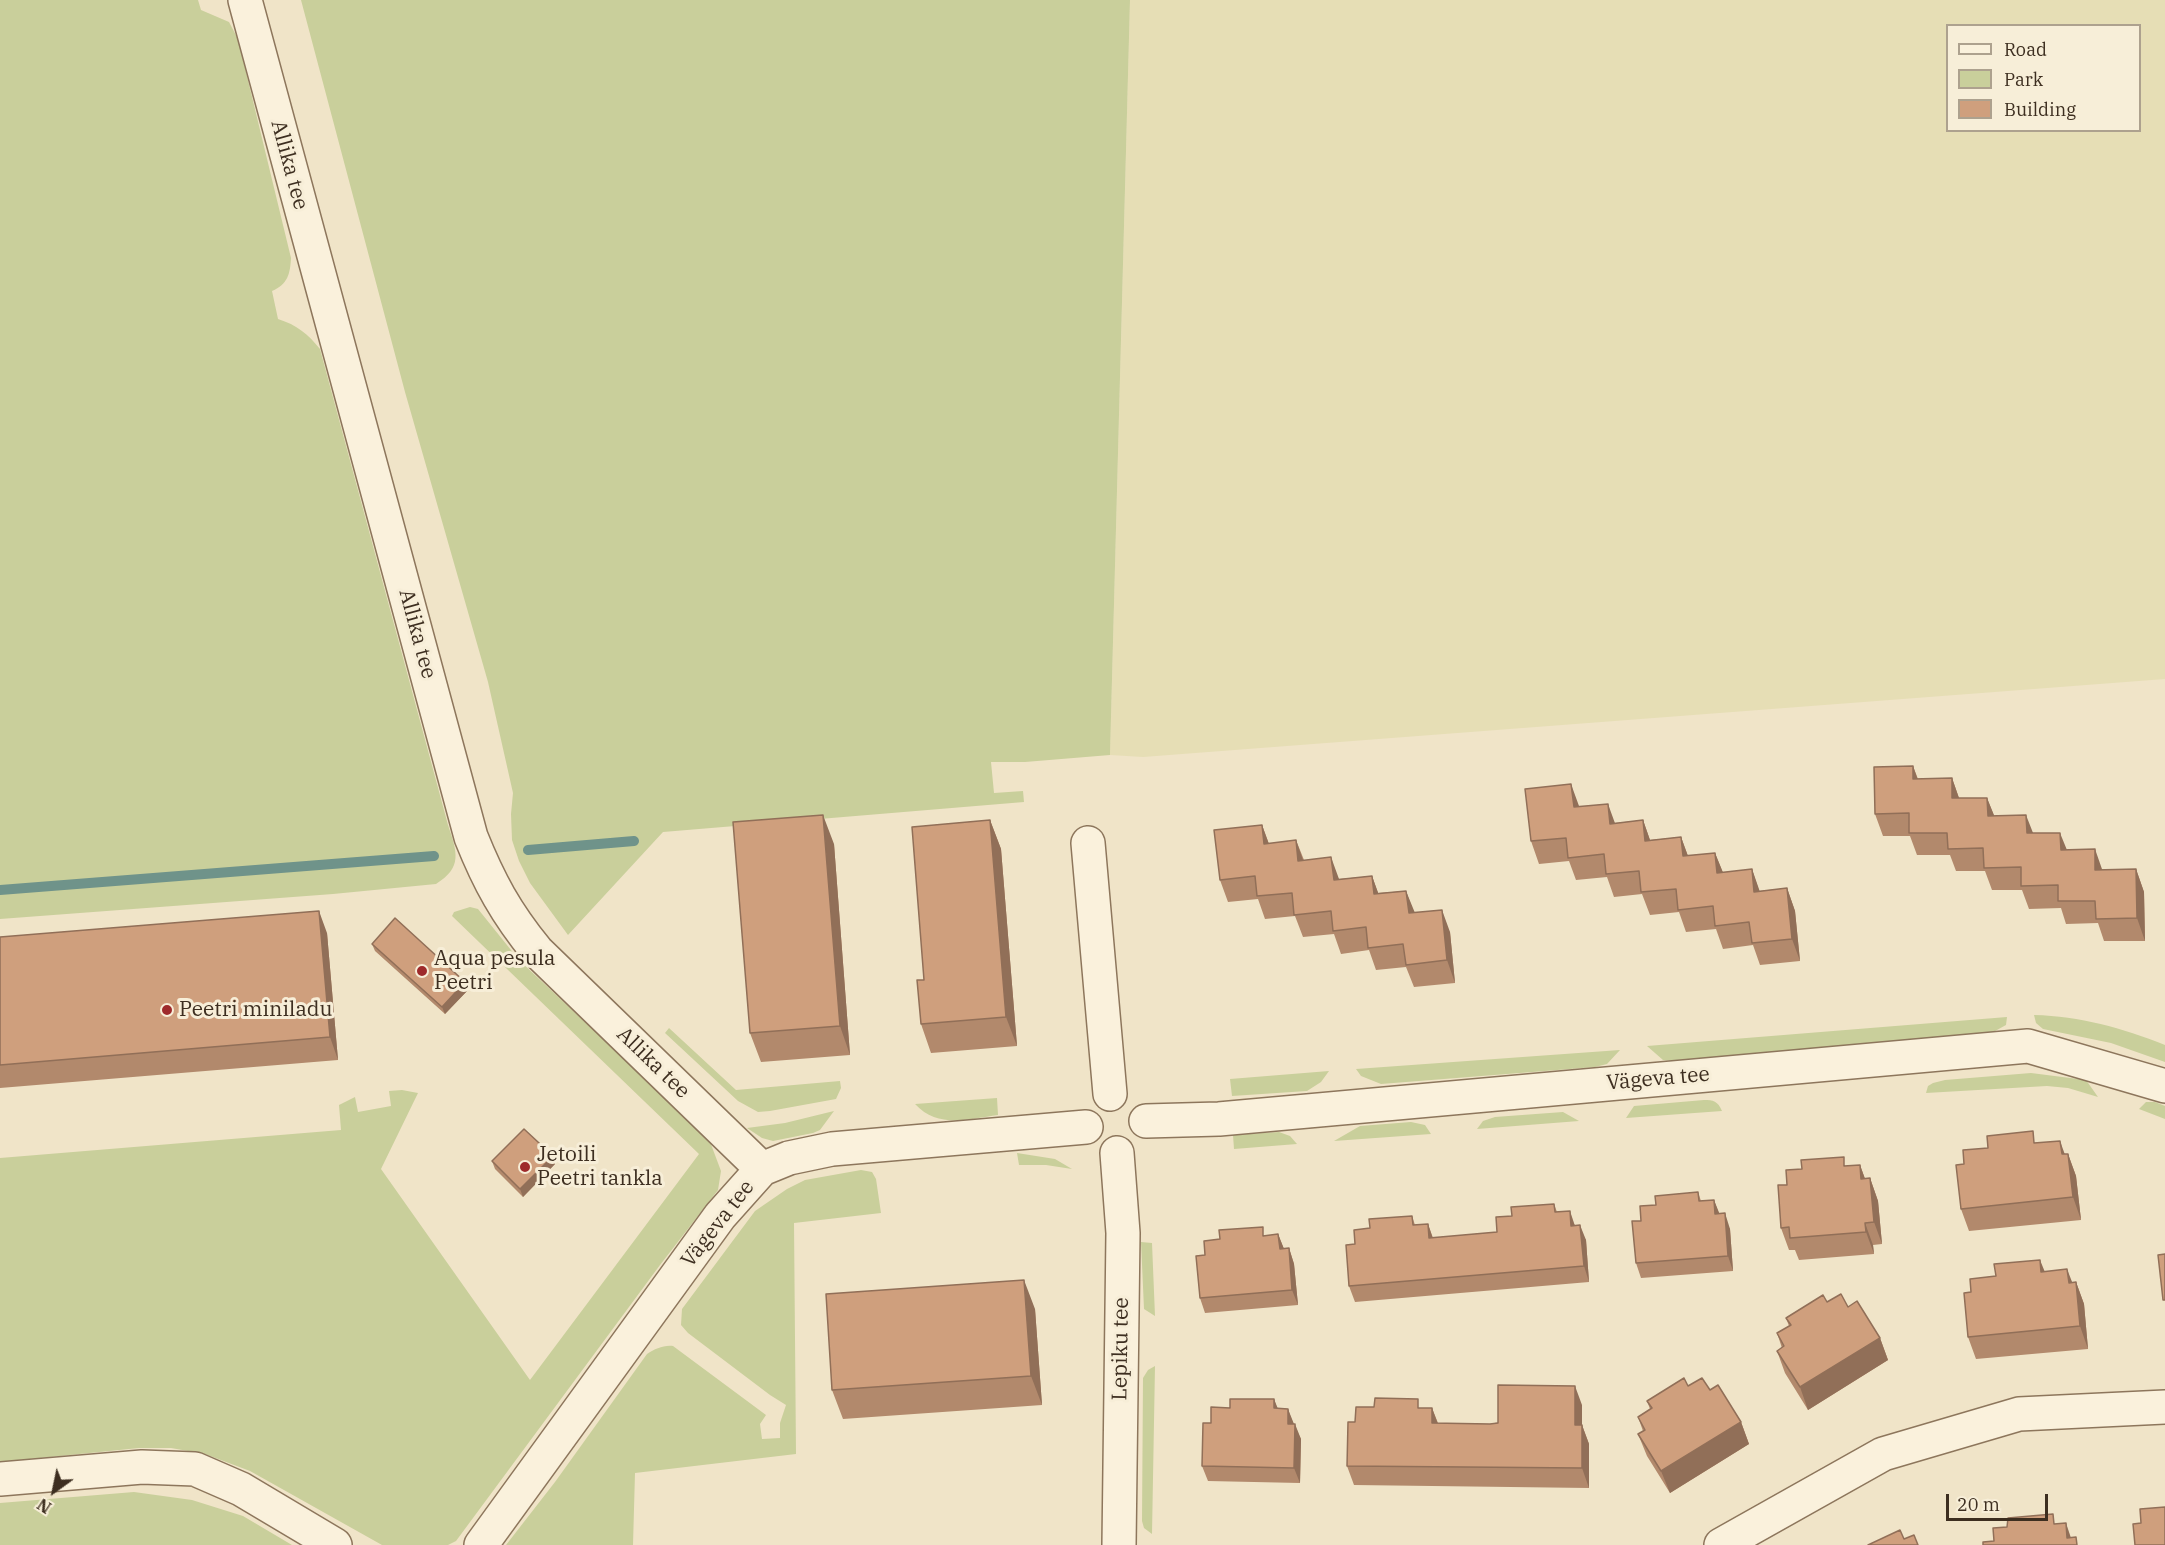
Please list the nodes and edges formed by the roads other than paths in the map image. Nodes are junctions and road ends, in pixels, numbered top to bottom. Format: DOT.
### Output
graph roads {
  1 [pos="245,0"];
  2 [pos="1088,843"];
  3 [pos="2165,1086"];
  4 [pos="1110,1094"];
  5 [pos="1146,1121"];
  6 [pos="1086,1127"];
  7 [pos="1117,1153"];
  8 [pos="762,1169"];
  9 [pos="2165,1407"];
  10 [pos="0,1479"];
  11 [pos="335,1545"];
  12 [pos="481,1545"];
  13 [pos="1119,1545"];
  14 [pos="1721,1545"];
  1 -- 8 [label="street, Allika tee"];
  2 -- 4 [label="street"];
  3 -- 5 [label="street, Vägeva tee"];
  4 -- 5 [label="street"];
  4 -- 6 [label="street"];
  5 -- 7 [label="street"];
  6 -- 7 [label="street"];
  6 -- 8 [label="street, Vägeva tee"];
  7 -- 13 [label="street, Lepiku tee"];
  8 -- 12 [label="street, Vägeva tee"];
  9 -- 14 [label="street"];
  10 -- 11 [label="street"];
}
